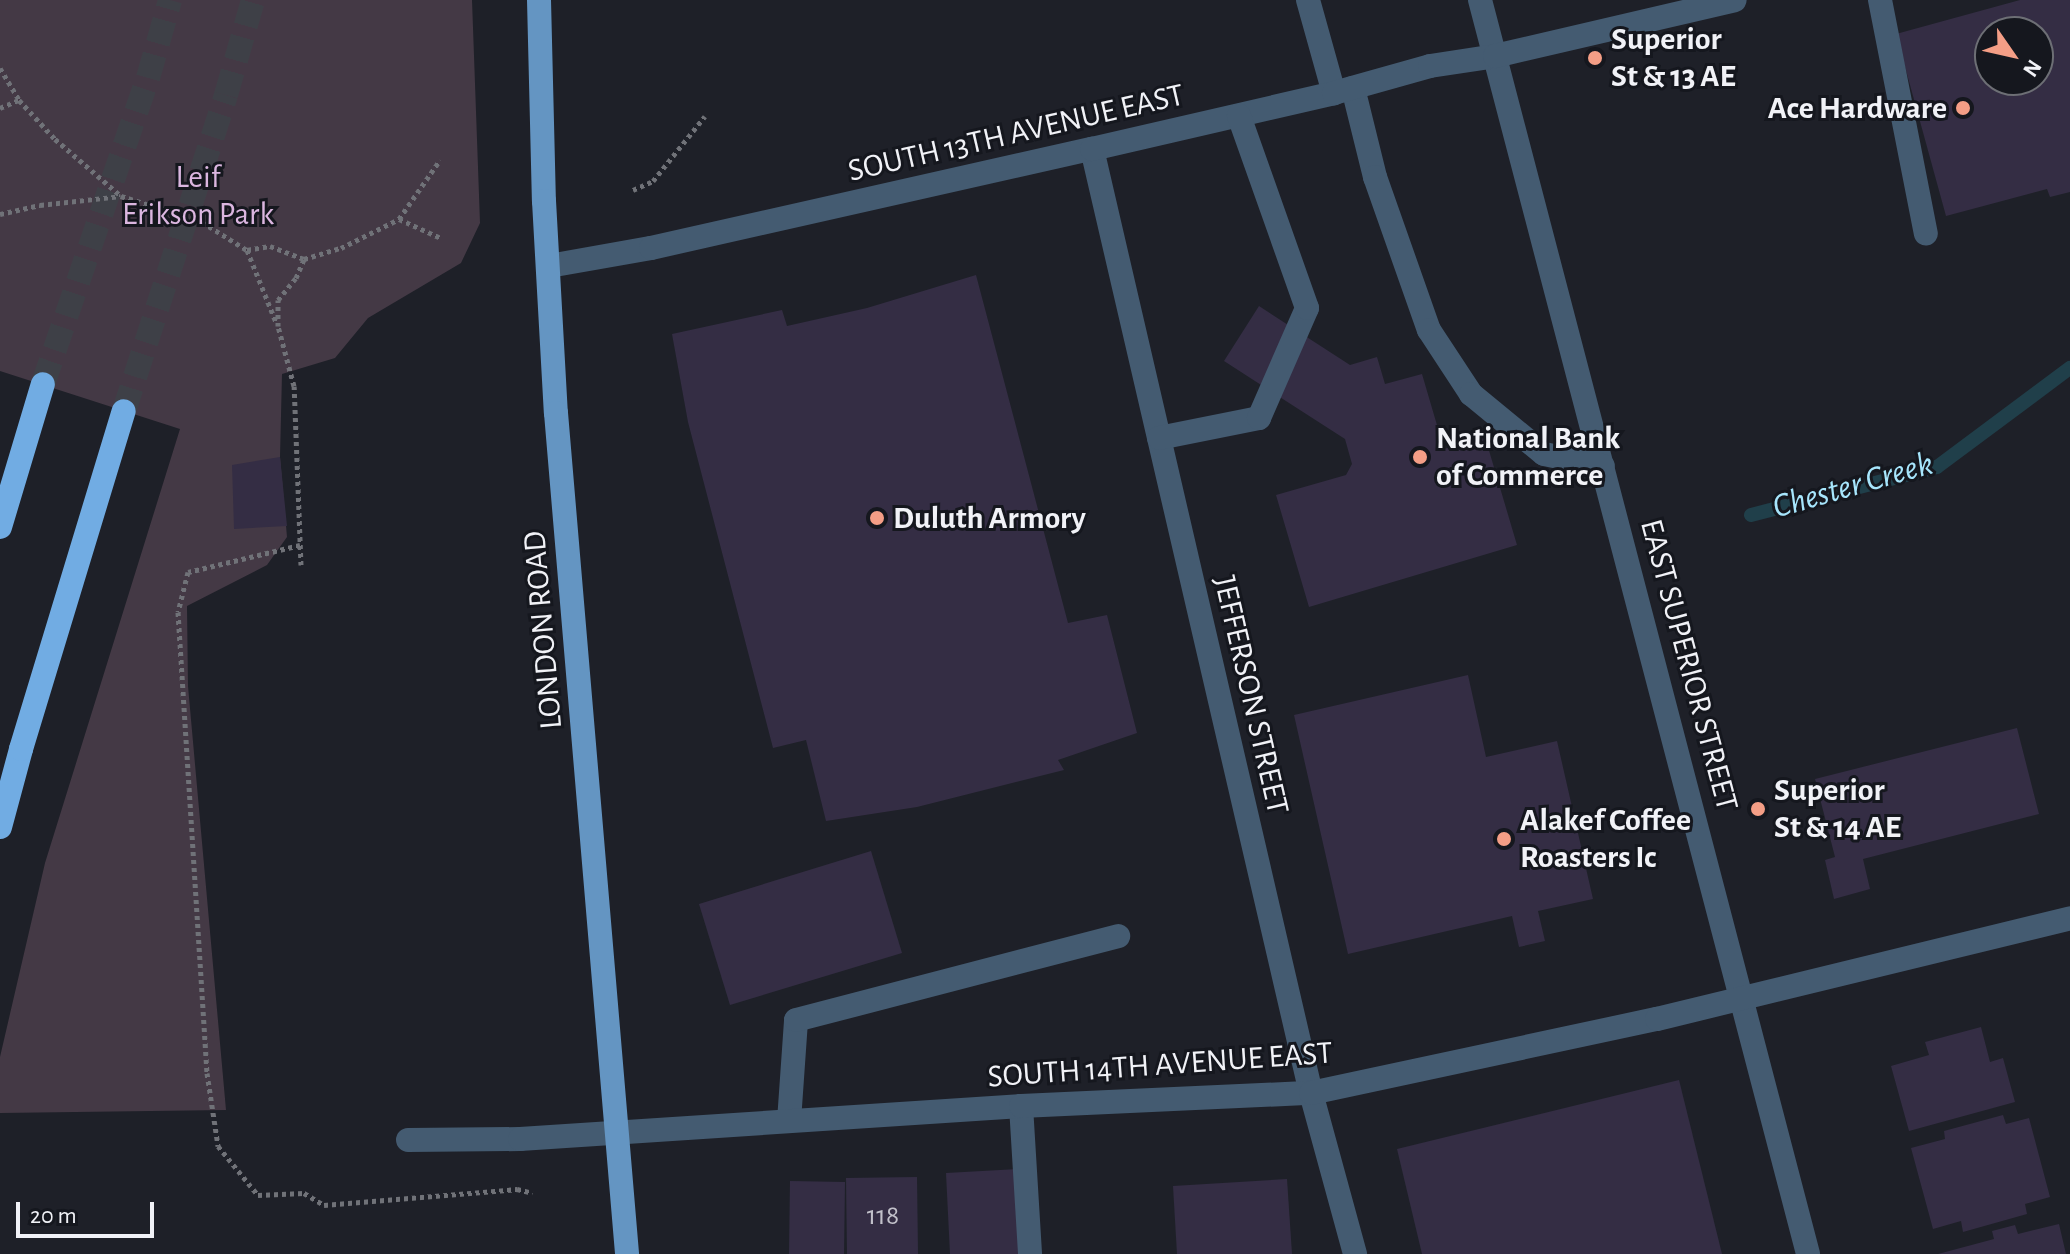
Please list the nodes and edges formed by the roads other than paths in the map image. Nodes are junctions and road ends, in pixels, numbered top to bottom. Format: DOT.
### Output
graph roads {
  1 [pos="539,0"];
  2 [pos="1308,0"];
  3 [pos="1480,0"];
  4 [pos="1735,0"];
  5 [pos="1880,0"];
  6 [pos="1495,56"];
  7 [pos="1344,90"];
  8 [pos="1239,116"];
  9 [pos="1092,149"];
  10 [pos="1926,234"];
  11 [pos="549,266"];
  12 [pos="43,384"];
  13 [pos="124,411"];
  14 [pos="1159,438"];
  15 [pos="1603,466"];
  16 [pos="0,527"];
  17 [pos="0,827"];
  18 [pos="2070,918"];
  19 [pos="1118,936"];
  20 [pos="1743,995"];
  21 [pos="1311,1093"];
  22 [pos="1021,1106"];
  23 [pos="789,1121"];
  24 [pos="619,1132"];
  25 [pos="408,1140"];
  26 [pos="627,1254"];
  27 [pos="1030,1254"];
  28 [pos="1355,1254"];
  29 [pos="1808,1254"];
  1 -- 11 [label="main road, LONDON ROAD"];
  2 -- 7 [label="street"];
  3 -- 6 [label="street, EAST SUPERIOR STREET"];
  4 -- 6 [label="street, SOUTH 13TH AVENUE EAST"];
  5 -- 10 [label="street"];
  6 -- 7 [label="street, SOUTH 13TH AVENUE EAST"];
  6 -- 15 [label="street, EAST SUPERIOR STREET"];
  7 -- 8 [label="street, SOUTH 13TH AVENUE EAST"];
  7 -- 15 [label="street"];
  8 -- 9 [label="street, SOUTH 13TH AVENUE EAST"];
  8 -- 14 [label="street"];
  9 -- 11 [label="street, SOUTH 13TH AVENUE EAST"];
  9 -- 14 [label="street, JEFFERSON STREET"];
  11 -- 24 [label="main road, LONDON ROAD"];
  12 -- 16 [label="highway"];
  13 -- 17 [label="highway"];
  14 -- 21 [label="street, JEFFERSON STREET"];
  15 -- 20 [label="street, EAST SUPERIOR STREET"];
  18 -- 20 [label="street, SOUTH 14TH AVENUE EAST"];
  19 -- 23 [label="street"];
  20 -- 21 [label="street, SOUTH 14TH AVENUE EAST"];
  20 -- 29 [label="street, EAST SUPERIOR STREET"];
  21 -- 22 [label="street, SOUTH 14TH AVENUE EAST"];
  21 -- 28 [label="street, JEFFERSON STREET"];
  22 -- 23 [label="street, SOUTH 14TH AVENUE EAST"];
  22 -- 27 [label="street"];
  23 -- 24 [label="street, SOUTH 14TH AVENUE EAST"];
  24 -- 25 [label="street, SOUTH 14TH AVENUE EAST"];
  24 -- 26 [label="main road, LONDON ROAD"];
}
